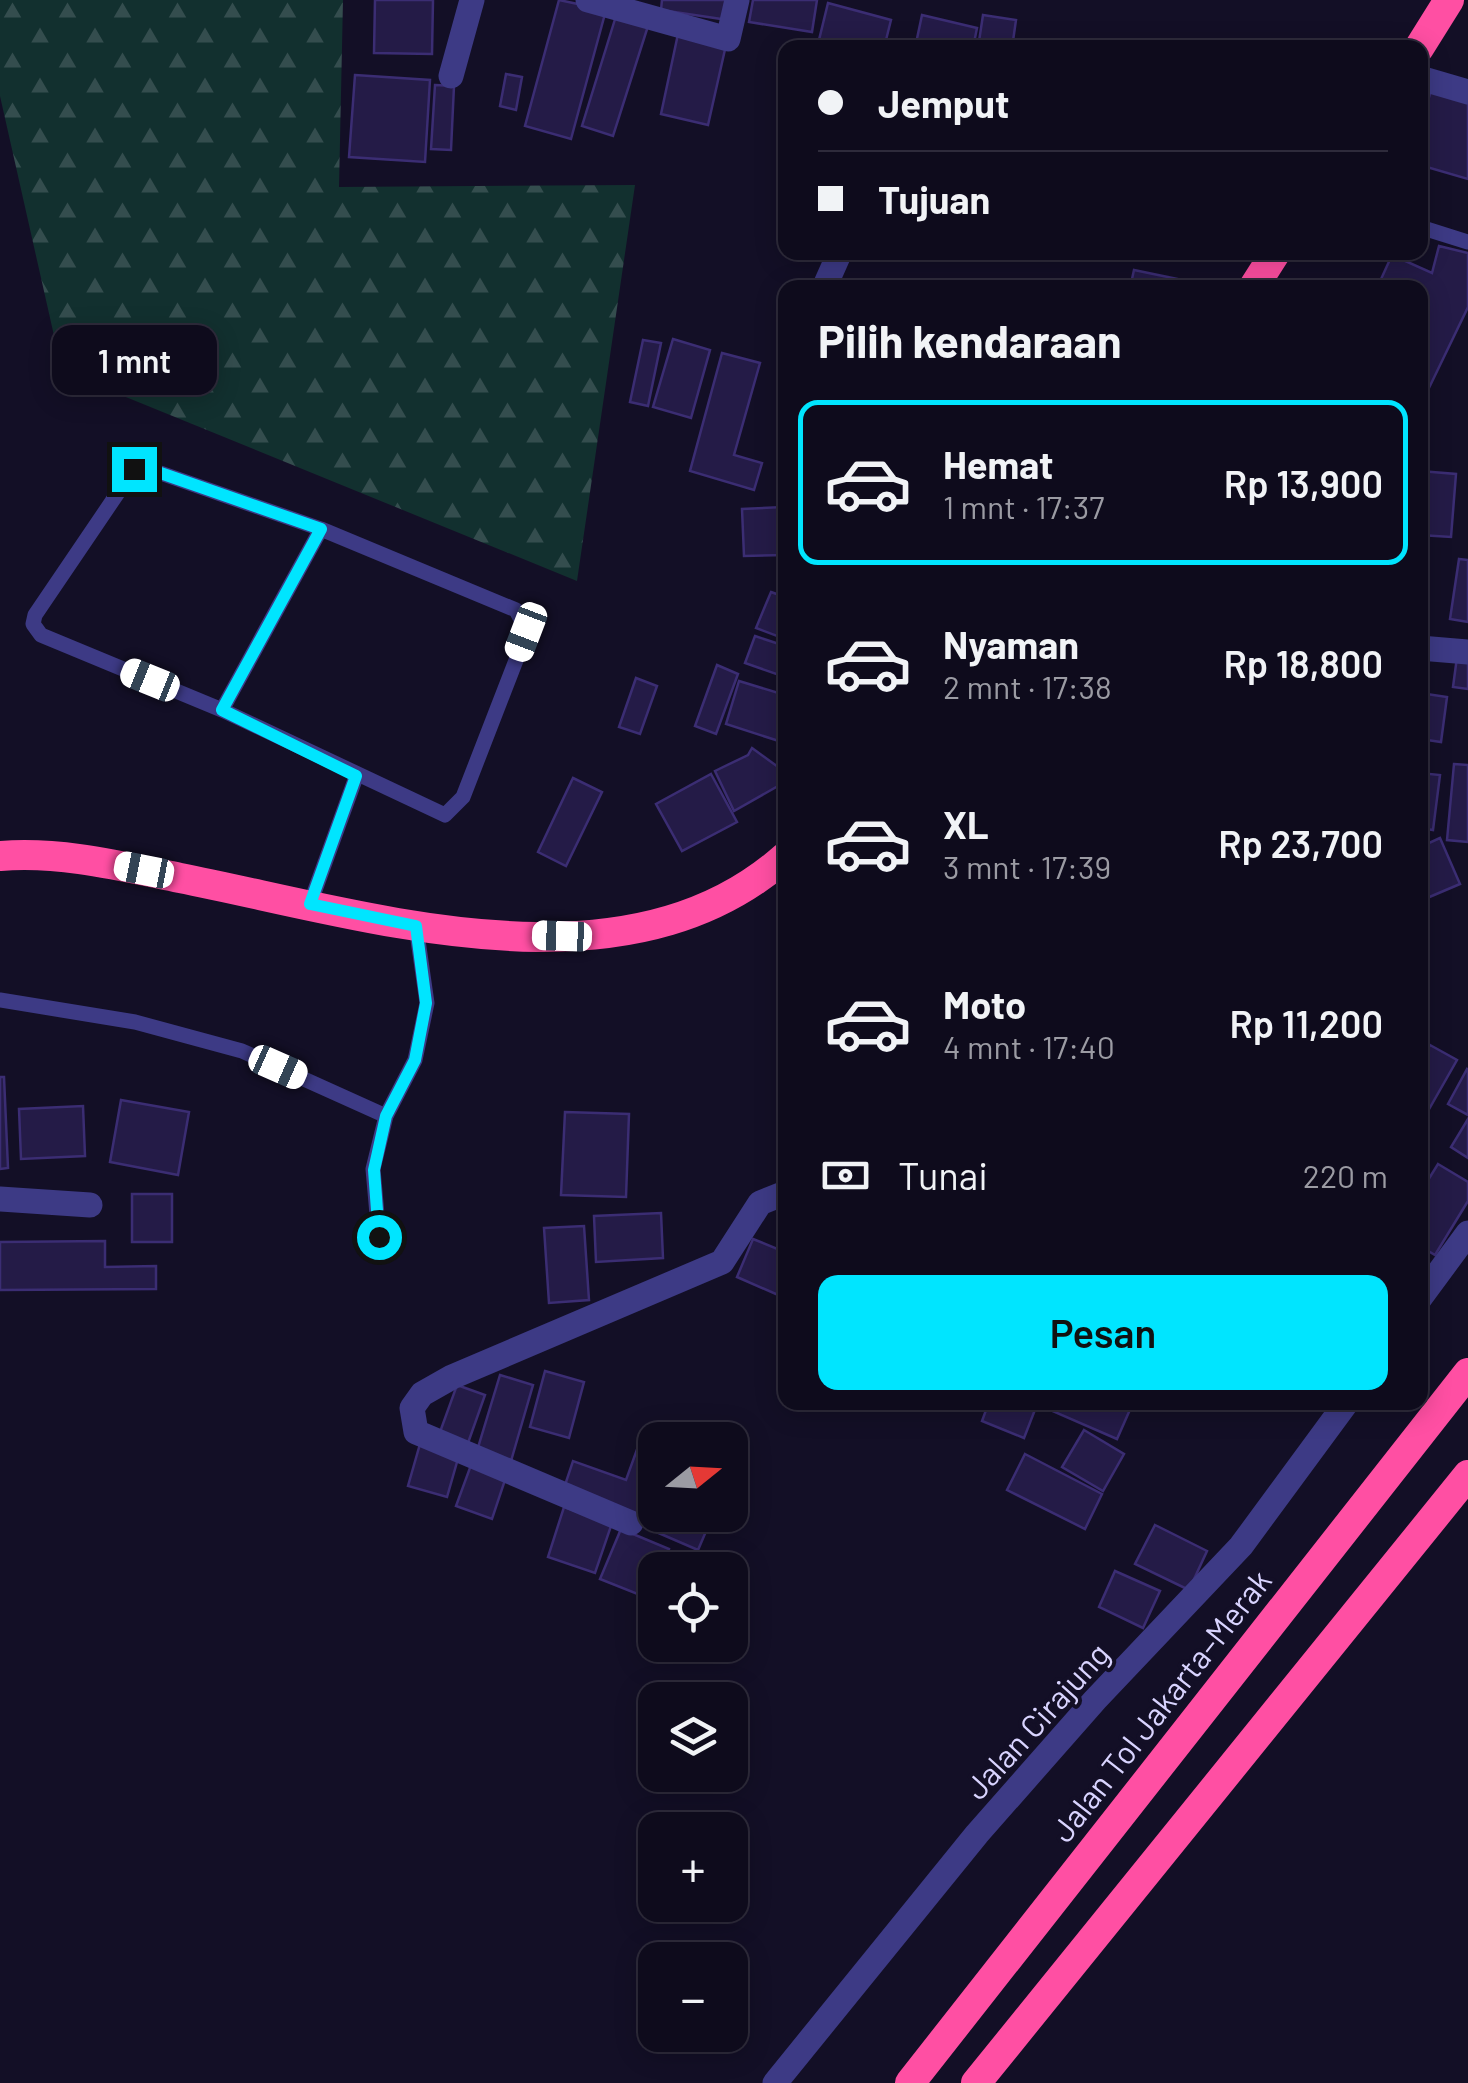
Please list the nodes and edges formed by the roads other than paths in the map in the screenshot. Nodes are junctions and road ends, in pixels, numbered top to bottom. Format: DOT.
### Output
graph roads {
  1 [pos="472,0"];
  2 [pos="588,0"];
  3 [pos="737,0"];
  4 [pos="1449,0"];
  5 [pos="1424,40"];
  6 [pos="451,76"];
  7 [pos="1428,80"];
  8 [pos="1468,92"];
  9 [pos="1428,230"];
  10 [pos="1468,242"];
  11 [pos="321,529"];
  12 [pos="1428,649"];
  13 [pos="1468,652"];
  14 [pos="222,710"];
  15 [pos="356,776"];
  16 [pos="0,856"];
  17 [pos="778,869"];
  18 [pos="310,904"];
  19 [pos="416,926"];
  20 [pos="0,1000"];
  21 [pos="386,1116"];
  22 [pos="778,1196"];
  23 [pos="0,1198"];
  24 [pos="90,1204"];
  25 [pos="1468,1232"];
  26 [pos="379,1237"];
  27 [pos="1429,1264"];
  28 [pos="1468,1373"];
  29 [pos="1342,1410"];
  30 [pos="1468,1475"];
  31 [pos="631,1524"];
  32 [pos="775,2083"];
  33 [pos="910,2083"];
  34 [pos="976,2083"];
  1 -- 6 [label="street"];
  2 -- 3 [label="street"];
  4 -- 5 [label="highway"];
  7 -- 8 [label="street"];
  9 -- 10 [label="lane"];
  11 -- 14 [label="lane"];
  11 -- 14 [label="lane"];
  11 -- 15 [label="lane"];
  12 -- 13 [label="street"];
  14 -- 15 [label="lane"];
  15 -- 18 [label="lane"];
  16 -- 18 [label="highway"];
  17 -- 19 [label="highway"];
  18 -- 19 [label="highway"];
  19 -- 21 [label="lane"];
  20 -- 21 [label="lane"];
  21 -- 26 [label="lane"];
  22 -- 31 [label="street"];
  23 -- 24 [label="street"];
  25 -- 27 [label="street"];
  28 -- 33 [label="highway, Jalan Tol Jakarta–Merak"];
  29 -- 32 [label="street, Jalan Cirajung"];
  30 -- 34 [label="highway"];
}
